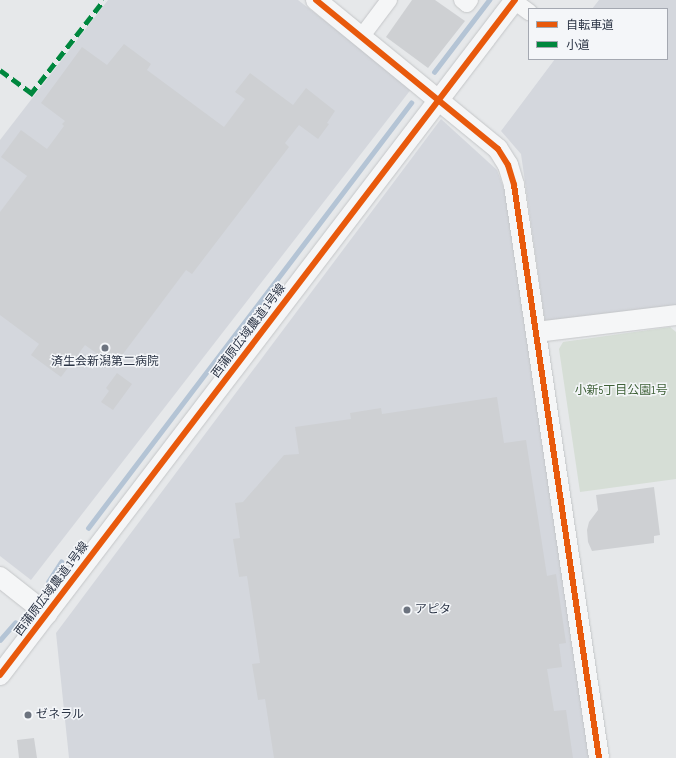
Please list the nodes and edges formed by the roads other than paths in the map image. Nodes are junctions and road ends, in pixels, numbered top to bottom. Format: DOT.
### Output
graph roads {
  1 [pos="316,0"];
  2 [pos="389,0"];
  3 [pos="462,0"];
  4 [pos="470,0"];
  5 [pos="520,5"];
  6 [pos="362,36"];
  7 [pos="438,100"];
  8 [pos="676,315"];
  9 [pos="536,332"];
  10 [pos="0,577"];
  11 [pos="47,614"];
  12 [pos="0,675"];
  13 [pos="599,758"];
  1 -- 6 [label="street"];
  2 -- 6 [label="street"];
  3 -- 4 [label="street"];
  5 -- 7 [label="street, 西蒲原広域農道 1号線"];
  6 -- 7 [label="street"];
  7 -- 9 [label="street"];
  7 -- 11 [label="street, 西蒲原広域農道 1号線"];
  8 -- 9 [label="street"];
  9 -- 13 [label="street"];
  10 -- 11 [label="street"];
  11 -- 12 [label="street, 西蒲原広域農道 1号線"];
}
